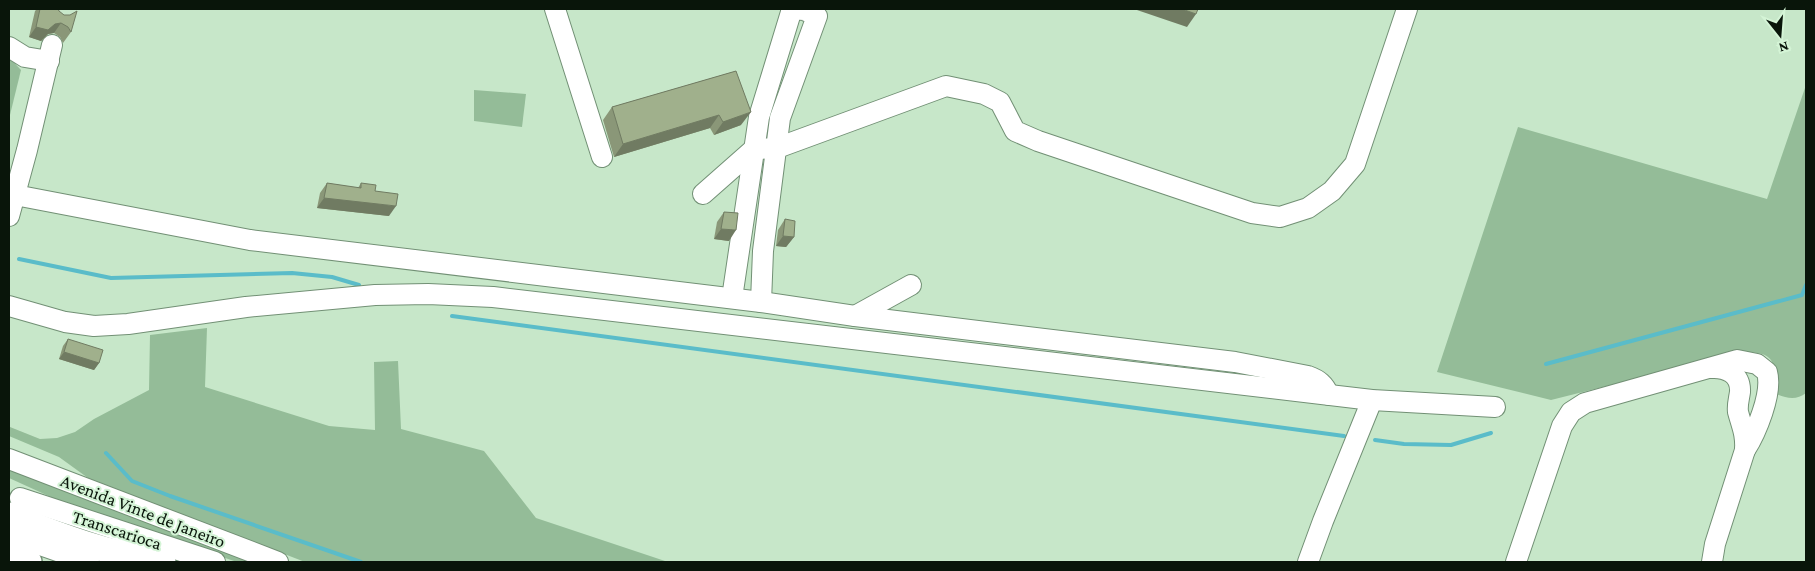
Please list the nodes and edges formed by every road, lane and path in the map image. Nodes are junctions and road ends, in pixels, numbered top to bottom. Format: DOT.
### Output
graph roads {
  1 [pos="556,9"];
  2 [pos="1407,9"];
  3 [pos="802,11"];
  4 [pos="9,47"];
  5 [pos="777,148"];
  6 [pos="754,149"];
  7 [pos="602,157"];
  8 [pos="703,194"];
  9 [pos="15,195"];
  10 [pos="746,204"];
  11 [pos="769,207"];
  12 [pos="9,216"];
  13 [pos="737,261"];
  14 [pos="763,264"];
  15 [pos="910,285"];
  16 [pos="732,298"];
  17 [pos="760,302"];
  18 [pos="9,306"];
  19 [pos="855,316"];
  20 [pos="1709,368"];
  21 [pos="1328,395"];
  22 [pos="1372,400"];
  23 [pos="1495,407"];
  24 [pos="1745,450"];
  25 [pos="9,452"];
  26 [pos="9,459"];
  27 [pos="33,468"];
  28 [pos="12,502"];
  29 [pos="9,534"];
  30 [pos="9,556"];
  31 [pos="29,562"];
  32 [pos="89,562"];
  33 [pos="161,562"];
  34 [pos="215,562"];
  35 [pos="278,562"];
  36 [pos="1308,562"];
  37 [pos="1516,562"];
  38 [pos="1712,562"];
  1 -- 7 [label="street"];
  2 -- 5 [label="street"];
  3 -- 5 [label="street"];
  3 -- 6 [label="street"];
  4 -- 9 [label="street"];
  5 -- 6 [label="street"];
  5 -- 11 [label="street"];
  6 -- 8 [label="street"];
  6 -- 10 [label="street"];
  9 -- 12 [label="street"];
  9 -- 16 [label="street"];
  10 -- 11 [label="street"];
  10 -- 13 [label="street"];
  11 -- 14 [label="street"];
  13 -- 14 [label="street"];
  13 -- 16 [label="street"];
  14 -- 17 [label="street"];
  15 -- 19 [label="street"];
  16 -- 17 [label="street"];
  17 -- 19 [label="street"];
  18 -- 21 [label="street"];
  19 -- 21 [label="street"];
  20 -- 24 [label="street"];
  20 -- 24 [label="street"];
  20 -- 37 [label="street"];
  21 -- 22 [label="street"];
  22 -- 23 [label="street"];
  22 -- 36 [label="street"];
  24 -- 38 [label="street"];
  25 -- 27 [label="street"];
  26 -- 27 [label="street, Avenida Vinte de Janeiro"];
  27 -- 35 [label="street, Avenida Vinte de Janeiro"];
  28 -- 33 [label="main road"];
  28 -- 34 [label="street, Transcarioca"];
  29 -- 32 [label="street"];
  30 -- 31 [label="main road"];
}
